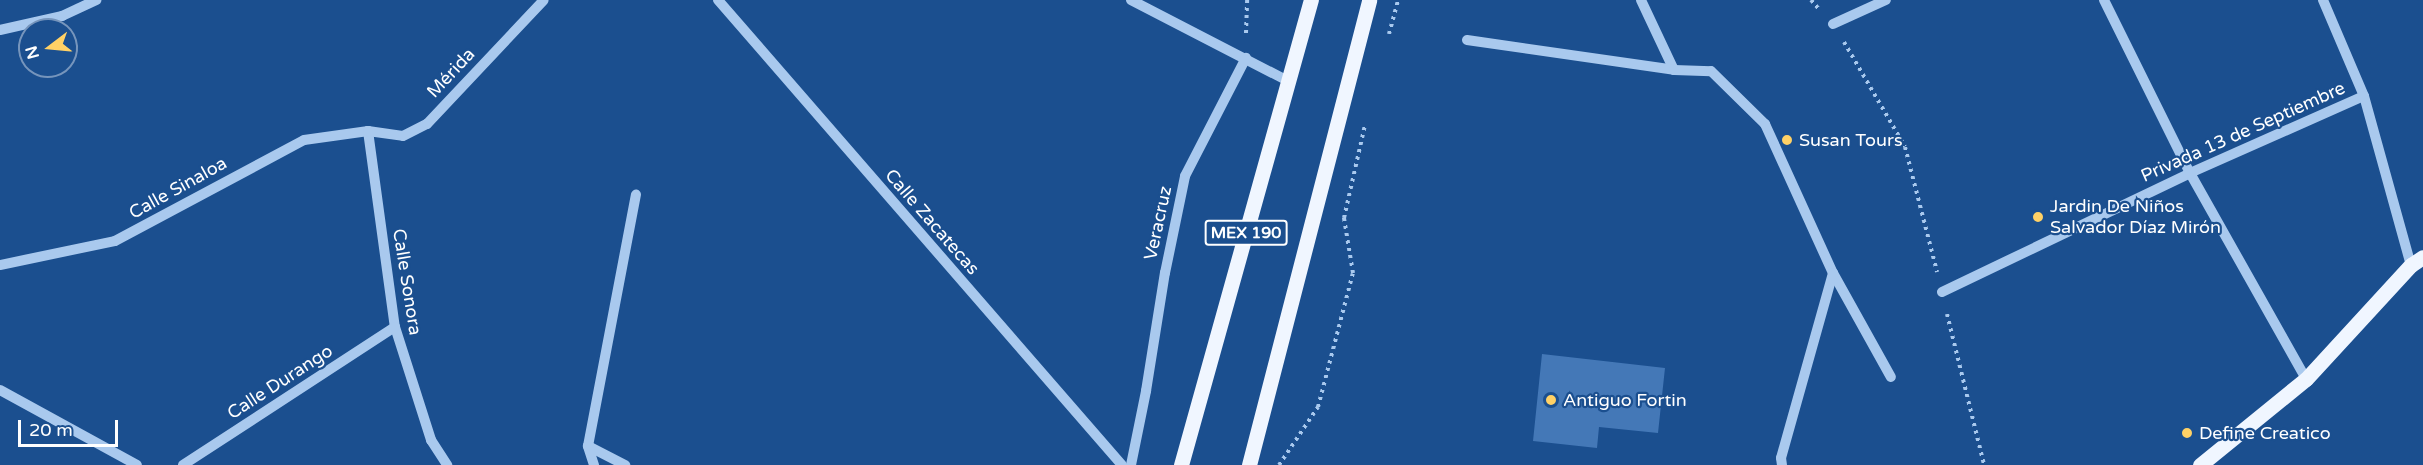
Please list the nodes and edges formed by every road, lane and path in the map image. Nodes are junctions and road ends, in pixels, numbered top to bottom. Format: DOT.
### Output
graph roads {
  1 [pos="96,0"];
  2 [pos="544,0"];
  3 [pos="718,0"];
  4 [pos="1131,0"];
  5 [pos="1247,0"];
  6 [pos="1311,0"];
  7 [pos="1369,0"];
  8 [pos="1398,0"];
  9 [pos="1641,0"];
  10 [pos="1811,0"];
  11 [pos="1886,0"];
  12 [pos="2103,0"];
  13 [pos="2323,0"];
  14 [pos="1833,24"];
  15 [pos="0,30"];
  16 [pos="1467,40"];
  17 [pos="1386,44"];
  18 [pos="1246,58"];
  19 [pos="1674,70"];
  20 [pos="1288,81"];
  21 [pos="2364,96"];
  22 [pos="1366,120"];
  23 [pos="368,131"];
  24 [pos="2190,173"];
  25 [pos="636,195"];
  26 [pos="2417,261"];
  27 [pos="0,265"];
  28 [pos="1833,273"];
  29 [pos="1942,292"];
  30 [pos="395,327"];
  31 [pos="1891,377"];
  32 [pos="2306,379"];
  33 [pos="0,390"];
  34 [pos="588,446"];
  35 [pos="136,465"];
  36 [pos="183,465"];
  37 [pos="447,465"];
  38 [pos="594,465"];
  39 [pos="625,465"];
  40 [pos="1122,465"];
  41 [pos="1131,465"];
  42 [pos="1181,465"];
  43 [pos="1249,465"];
  44 [pos="1280,465"];
  45 [pos="1782,465"];
  46 [pos="1984,465"];
  47 [pos="2200,465"];
  1 -- 15 [label="street"];
  2 -- 23 [label="street, Mérida"];
  3 -- 40 [label="street, Calle Zacatecas"];
  4 -- 18 [label="street"];
  5 -- 18 [label="path"];
  6 -- 20 [label="main road, MEX 190"];
  7 -- 43 [label="main road, MEX 190"];
  8 -- 17 [label="path"];
  9 -- 19 [label="street"];
  10 -- 14 [label="path"];
  11 -- 14 [label="street"];
  12 -- 24 [label="street"];
  13 -- 21 [label="street"];
  14 -- 29 [label="path"];
  16 -- 19 [label="street"];
  18 -- 20 [label="street"];
  18 -- 41 [label="street, Veracruz"];
  19 -- 28 [label="street"];
  20 -- 42 [label="main road, MEX 190"];
  21 -- 24 [label="street, Privada 13 de Septiembre"];
  21 -- 26 [label="street"];
  22 -- 44 [label="path"];
  23 -- 27 [label="street, Calle Sinaloa"];
  23 -- 30 [label="street, Calle Sonora"];
  24 -- 29 [label="street, Privada 13 de Septiembre"];
  24 -- 32 [label="street"];
  25 -- 34 [label="street"];
  26 -- 32 [label="main road"];
  28 -- 31 [label="street"];
  28 -- 45 [label="street"];
  29 -- 46 [label="path"];
  30 -- 36 [label="street, Calle Durango"];
  30 -- 37 [label="street, Calle Sonora"];
  32 -- 47 [label="main road"];
  33 -- 35 [label="street"];
  34 -- 38 [label="street"];
  34 -- 39 [label="street"];
}
